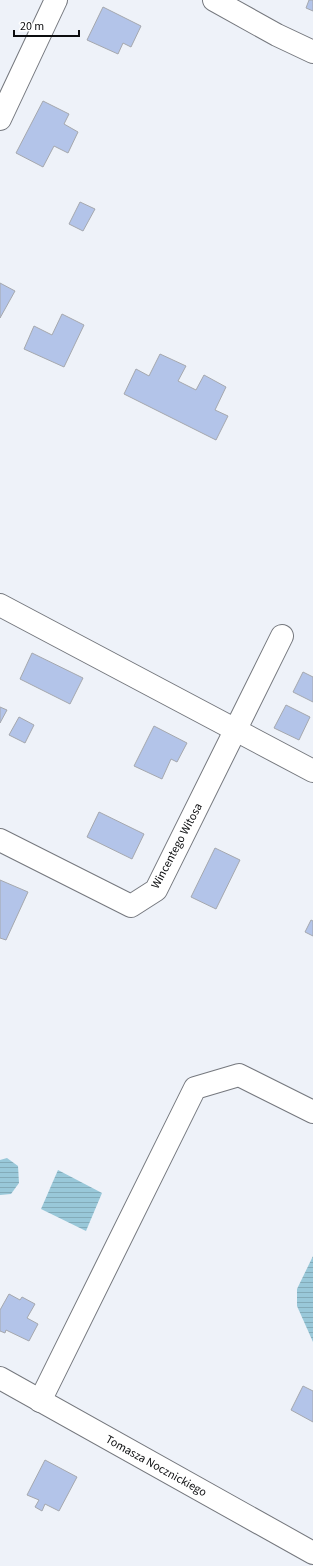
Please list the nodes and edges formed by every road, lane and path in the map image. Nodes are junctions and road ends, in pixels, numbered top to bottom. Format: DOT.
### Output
graph roads {
  1 [pos="56,0"];
  2 [pos="214,0"];
  3 [pos="313,52"];
  4 [pos="0,119"];
  5 [pos="0,605"];
  6 [pos="282,636"];
  7 [pos="236,731"];
  8 [pos="313,771"];
  9 [pos="0,840"];
  10 [pos="313,1112"];
  11 [pos="0,1378"];
  12 [pos="40,1401"];
  13 [pos="313,1553"];
  1 -- 4 [label="street"];
  2 -- 3 [label="street"];
  5 -- 7 [label="street"];
  6 -- 7 [label="street, Wincentego Witosa"];
  7 -- 8 [label="street"];
  7 -- 9 [label="street, Wincentego Witosa"];
  10 -- 12 [label="street"];
  11 -- 12 [label="street, Tomasza Nocznickiego"];
  12 -- 13 [label="street, Tomasza Nocznickiego"];
}
